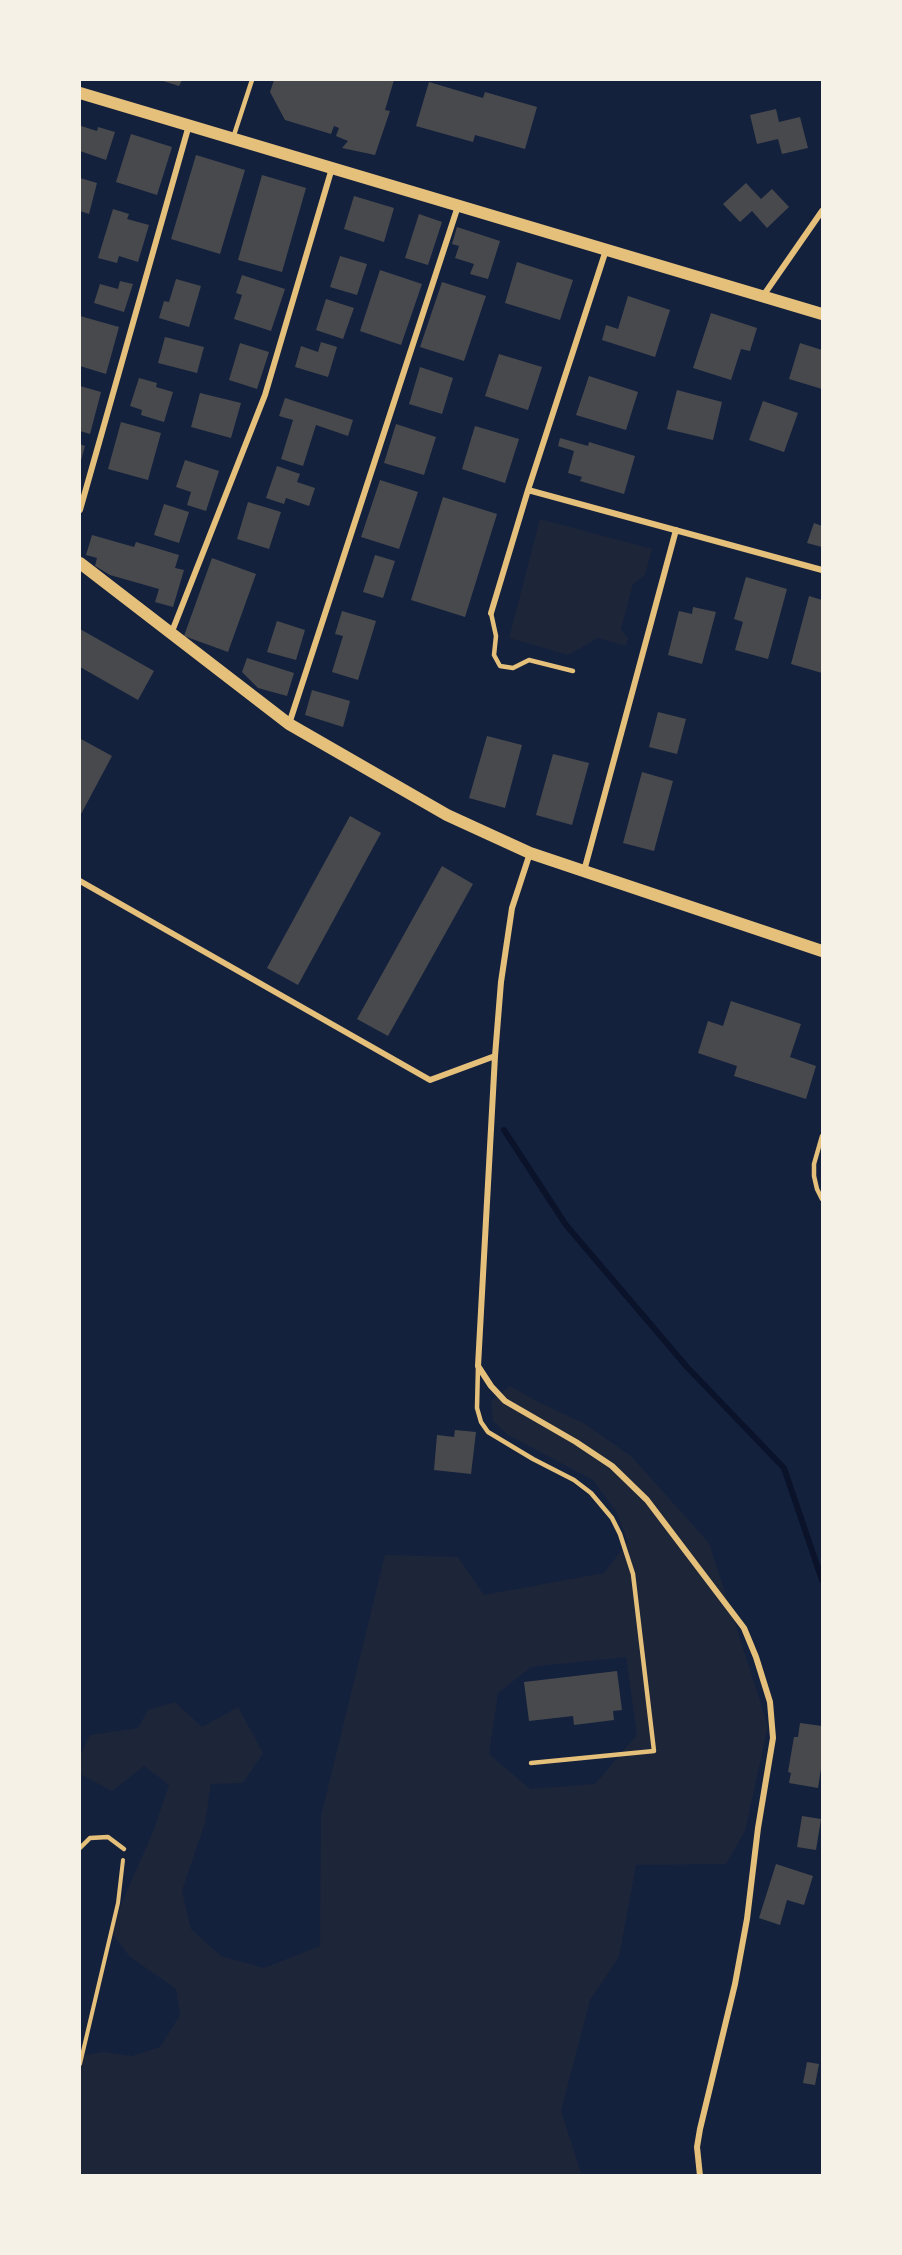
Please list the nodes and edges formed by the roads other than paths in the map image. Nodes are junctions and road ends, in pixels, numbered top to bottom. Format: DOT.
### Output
graph roads {
  1 [pos="252,80"];
  2 [pos="80,93"];
  3 [pos="189,125"];
  4 [pos="233,138"];
  5 [pos="332,168"];
  6 [pos="459,206"];
  7 [pos="822,211"];
  8 [pos="606,249"];
  9 [pos="762,296"];
  10 [pos="822,314"];
  11 [pos="528,490"];
  12 [pos="80,510"];
  13 [pos="676,530"];
  14 [pos="80,563"];
  15 [pos="822,570"];
  16 [pos="491,613"];
  17 [pos="171,634"];
  18 [pos="573,671"];
  19 [pos="289,724"];
  20 [pos="530,853"];
  21 [pos="584,872"];
  22 [pos="80,881"];
  23 [pos="822,951"];
  24 [pos="495,1056"];
  25 [pos="822,1136"];
  26 [pos="822,1198"];
  27 [pos="478,1366"];
  28 [pos="531,1763"];
  29 [pos="80,1848"];
  30 [pos="124,1849"];
  31 [pos="700,2175"];
  1 -- 4 [label="lane"];
  2 -- 3 [label="main road"];
  3 -- 4 [label="main road"];
  3 -- 12 [label="street"];
  4 -- 5 [label="main road"];
  5 -- 6 [label="main road"];
  5 -- 17 [label="street"];
  6 -- 8 [label="main road"];
  6 -- 19 [label="street"];
  7 -- 9 [label="street"];
  8 -- 9 [label="main road"];
  8 -- 11 [label="street"];
  9 -- 10 [label="main road"];
  11 -- 13 [label="street"];
  11 -- 16 [label="street"];
  13 -- 15 [label="street"];
  13 -- 21 [label="street"];
  14 -- 17 [label="main road"];
  16 -- 18 [label="lane"];
  17 -- 19 [label="main road"];
  19 -- 20 [label="main road"];
  20 -- 21 [label="main road"];
  20 -- 24 [label="street"];
  21 -- 23 [label="main road"];
  22 -- 24 [label="street"];
  24 -- 27 [label="street"];
  25 -- 26 [label="lane"];
  27 -- 28 [label="lane"];
  27 -- 31 [label="street"];
  29 -- 30 [label="lane"];
}
